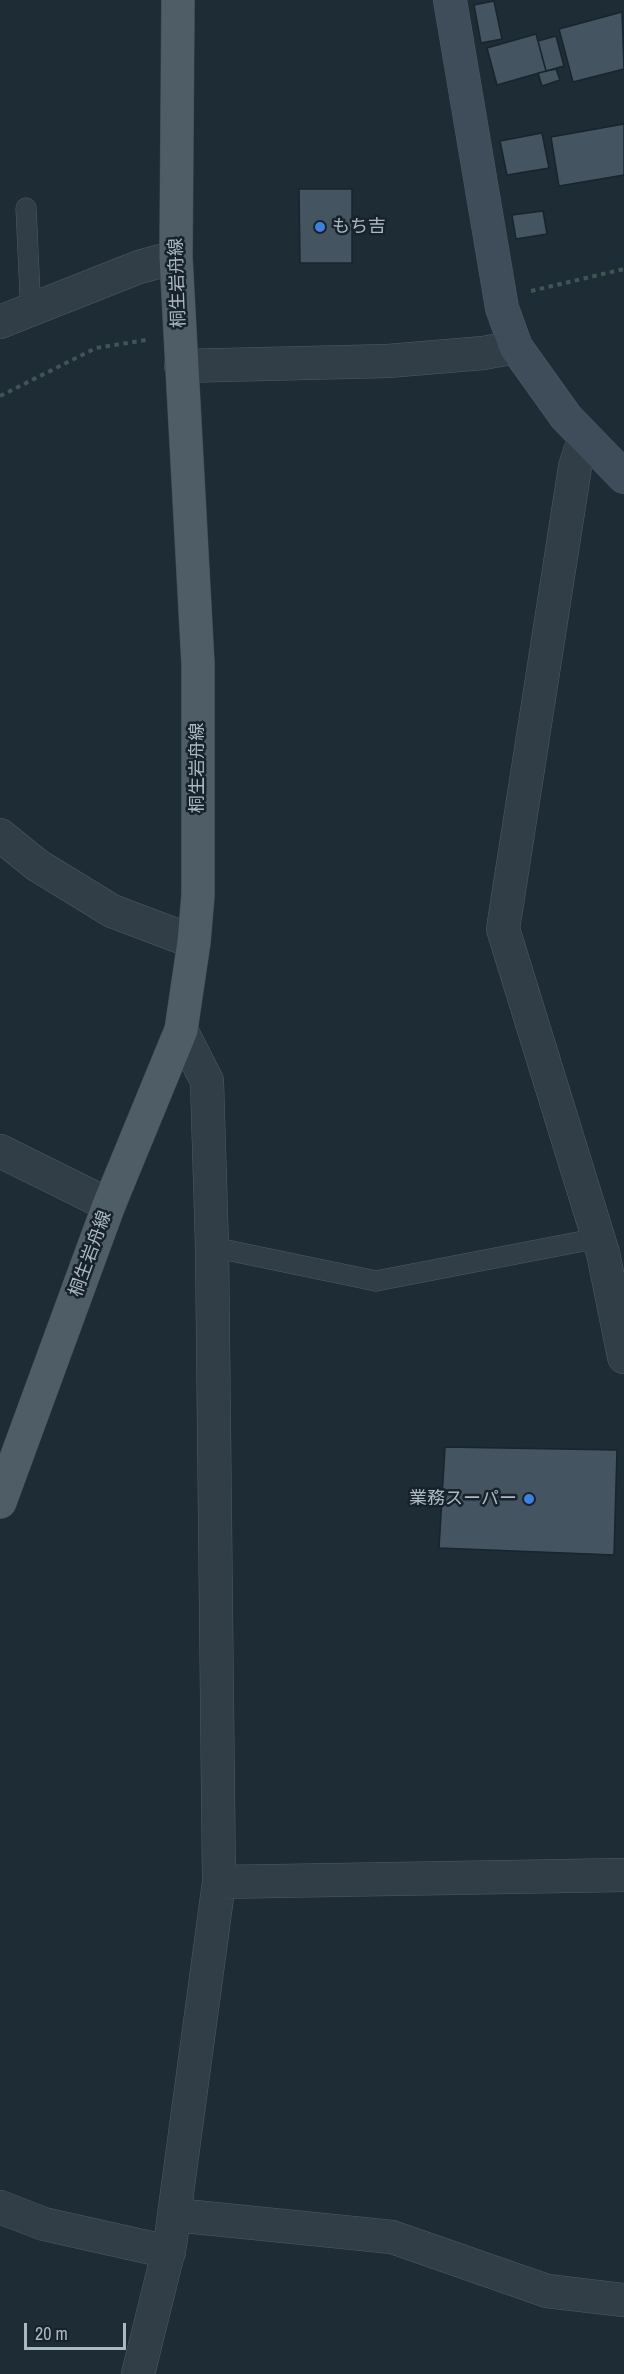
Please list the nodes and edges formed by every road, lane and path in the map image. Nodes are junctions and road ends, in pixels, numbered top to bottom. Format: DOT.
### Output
graph roads {
  1 [pos="178,0"];
  2 [pos="450,0"];
  3 [pos="26,208"];
  4 [pos="176,257"];
  5 [pos="624,269"];
  6 [pos="523,293"];
  7 [pos="33,309"];
  8 [pos="0,322"];
  9 [pos="150,339"];
  10 [pos="516,347"];
  11 [pos="181,366"];
  12 [pos="0,396"];
  13 [pos="587,441"];
  14 [pos="624,477"];
  15 [pos="0,835"];
  16 [pos="194,942"];
  17 [pos="181,1030"];
  18 [pos="0,1151"];
  19 [pos="109,1205"];
  20 [pos="599,1238"];
  21 [pos="212,1247"];
  22 [pos="624,1357"];
  23 [pos="0,1502"];
  24 [pos="624,1875"];
  25 [pos="219,1882"];
  26 [pos="0,2207"];
  27 [pos="175,2215"];
  28 [pos="169,2252"];
  29 [pos="624,2300"];
  30 [pos="138,2374"];
  1 -- 4 [label="main road, 桐生岩舟線"];
  2 -- 10 [label="street"];
  3 -- 7 [label="lane"];
  4 -- 7 [label="street"];
  4 -- 11 [label="main road, 桐生岩舟線"];
  5 -- 6 [label="path"];
  7 -- 8 [label="street"];
  9 -- 12 [label="path"];
  10 -- 11 [label="street"];
  10 -- 13 [label="street"];
  11 -- 16 [label="main road, 桐生岩舟線"];
  13 -- 14 [label="street"];
  13 -- 20 [label="street"];
  15 -- 16 [label="street"];
  16 -- 17 [label="main road, 桐生岩舟線"];
  17 -- 19 [label="main road, 桐生岩舟線"];
  17 -- 21 [label="street"];
  18 -- 19 [label="street"];
  19 -- 23 [label="main road, 桐生岩舟線"];
  20 -- 21 [label="lane"];
  20 -- 22 [label="street"];
  21 -- 25 [label="street"];
  24 -- 25 [label="street"];
  25 -- 27 [label="street"];
  26 -- 28 [label="street"];
  27 -- 28 [label="street"];
  27 -- 29 [label="street"];
  28 -- 30 [label="street"];
}
